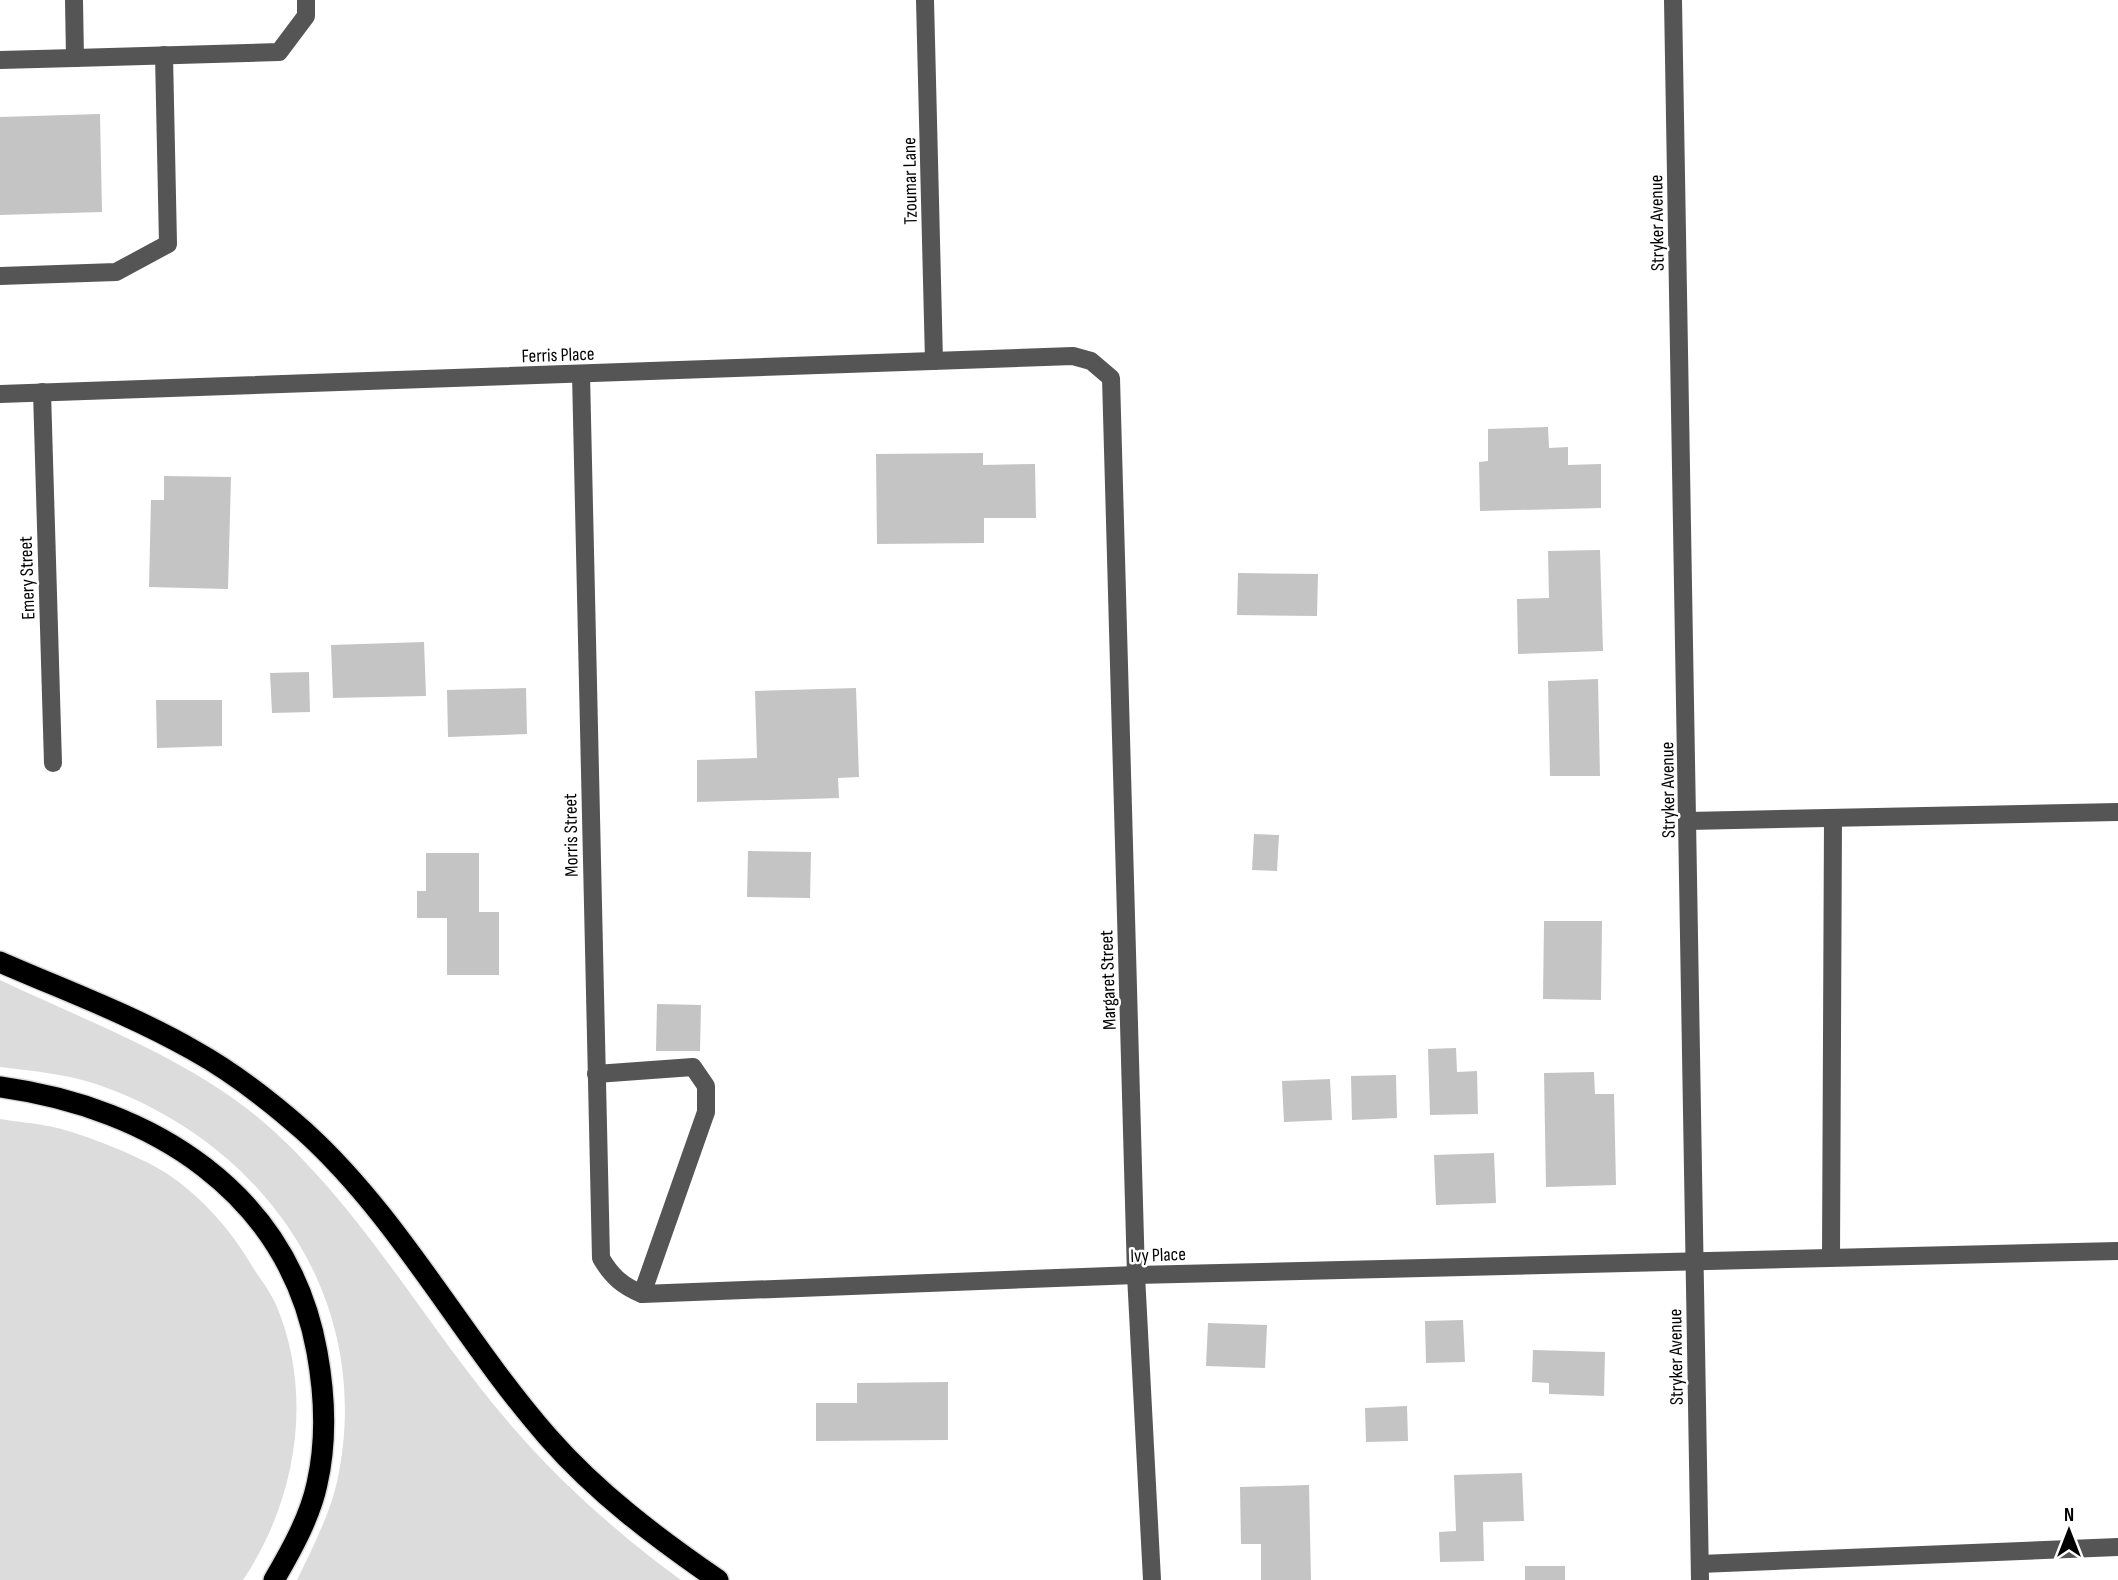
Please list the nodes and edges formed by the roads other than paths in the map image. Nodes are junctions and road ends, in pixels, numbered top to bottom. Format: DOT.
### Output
graph roads {
  1 [pos="74,0"];
  2 [pos="306,0"];
  3 [pos="925,0"];
  4 [pos="1673,0"];
  5 [pos="164,55"];
  6 [pos="75,58"];
  7 [pos="0,60"];
  8 [pos="0,276"];
  9 [pos="934,361"];
  10 [pos="581,374"];
  11 [pos="1111,378"];
  12 [pos="42,392"];
  13 [pos="0,394"];
  14 [pos="53,763"];
  15 [pos="2118,811"];
  16 [pos="1833,818"];
  17 [pos="1688,821"];
  18 [pos="0,962"];
  19 [pos="596,1074"];
  20 [pos="0,1087"];
  21 [pos="2118,1251"];
  22 [pos="1830,1257"];
  23 [pos="1695,1260"];
  24 [pos="1136,1275"];
  25 [pos="625,1287"];
  26 [pos="642,1294"];
  27 [pos="2118,1547"];
  28 [pos="1700,1572"];
  29 [pos="274,1580"];
  30 [pos="718,1580"];
  31 [pos="1152,1580"];
  1 -- 6 [label="street"];
  2 -- 5 [label="street"];
  3 -- 9 [label="street, Tzoumar Lane"];
  4 -- 17 [label="street, Stryker Avenue"];
  5 -- 6 [label="street"];
  5 -- 8 [label="street"];
  6 -- 7 [label="street"];
  9 -- 10 [label="street, Ferris Place"];
  9 -- 11 [label="street, Ferris Place"];
  10 -- 12 [label="street, Ferris Place"];
  10 -- 19 [label="street, Morris Street"];
  11 -- 24 [label="street, Margaret Street"];
  12 -- 13 [label="street, Ferris Place"];
  12 -- 14 [label="street, Emery Street"];
  15 -- 16 [label="street"];
  16 -- 17 [label="street"];
  16 -- 22 [label="street"];
  17 -- 23 [label="street, Stryker Avenue"];
  18 -- 30 [label="highway"];
  19 -- 25 [label="street, Morris Street"];
  19 -- 26 [label="street"];
  20 -- 29 [label="highway"];
  21 -- 22 [label="street, Ivy Place"];
  22 -- 23 [label="street, Ivy Place"];
  23 -- 24 [label="street, Ivy Place"];
  23 -- 28 [label="street, Stryker Avenue"];
  24 -- 26 [label="street, Ivy Place"];
  24 -- 31 [label="street, Margaret Street"];
  25 -- 26 [label="street, Ivy Place"];
  27 -- 28 [label="street"];
}
